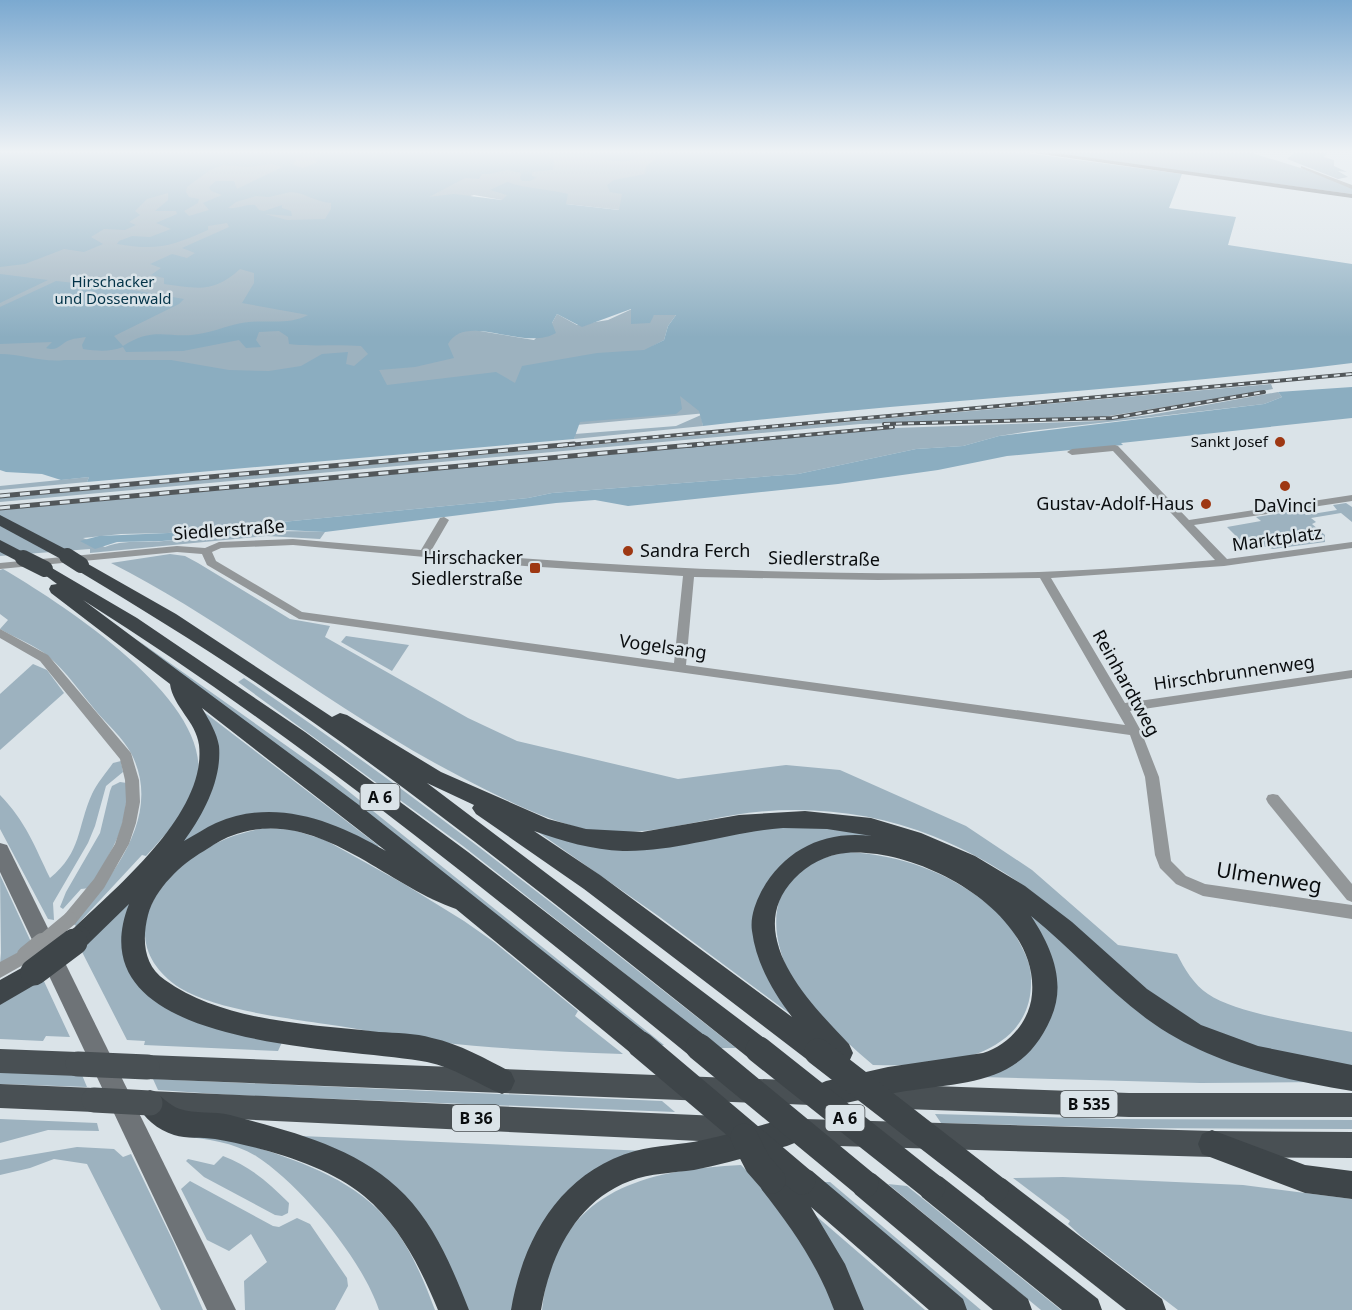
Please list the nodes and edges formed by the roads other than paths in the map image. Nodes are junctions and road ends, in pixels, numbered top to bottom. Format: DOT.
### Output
graph roads {
  1 [pos="1072,452"];
  2 [pos="1352,498"];
  3 [pos="0,520"];
  4 [pos="444,520"];
  5 [pos="1187,524"];
  6 [pos="0,545"];
  7 [pos="1352,545"];
  8 [pos="206,551"];
  9 [pos="424,554"];
  10 [pos="1224,563"];
  11 [pos="0,566"];
  12 [pos="33,566"];
  13 [pos="689,573"];
  14 [pos="1044,575"];
  15 [pos="0,633"];
  16 [pos="680,668"];
  17 [pos="1352,674"];
  18 [pos="179,681"];
  19 [pos="303,706"];
  20 [pos="1122,708"];
  21 [pos="1135,731"];
  22 [pos="435,778"];
  23 [pos="1273,799"];
  24 [pos="0,851"];
  25 [pos="1181,880"];
  26 [pos="1352,895"];
  27 [pos="468,903"];
  28 [pos="1352,912"];
  29 [pos="75,928"];
  30 [pos="30,964"];
  31 [pos="0,971"];
  32 [pos="0,993"];
  33 [pos="829,1053"];
  34 [pos="0,1061"];
  35 [pos="1352,1078"];
  36 [pos="502,1081"];
  37 [pos="826,1094"];
  38 [pos="0,1096"];
  39 [pos="1352,1106"];
  40 [pos="163,1109"];
  41 [pos="739,1128"];
  42 [pos="787,1132"];
  43 [pos="1212,1144"];
  44 [pos="1352,1145"];
  45 [pos="1352,1185"];
  46 [pos="222,1310"];
  47 [pos="454,1310"];
  48 [pos="526,1310"];
  49 [pos="849,1310"];
  50 [pos="952,1310"];
  51 [pos="1017,1310"];
  52 [pos="1086,1310"];
  53 [pos="1151,1310"];
  1 -- 5 [label="street, Marktplatz"];
  2 -- 5 [label="street, Marktplatz"];
  3 -- 19 [label="highway, A 6, bridge"];
  4 -- 9 [label="street"];
  5 -- 10 [label="street, Marktplatz"];
  6 -- 12 [label="highway, A 6"];
  7 -- 10 [label="street, Marktplatz"];
  8 -- 9 [label="street, Siedlerstraße"];
  8 -- 11 [label="street, Siedlerstraße"];
  8 -- 16 [label="street, Vogelsang"];
  9 -- 13 [label="street, Siedlerstraße"];
  10 -- 14 [label="street, Siedlerstraße"];
  12 -- 18 [label="highway"];
  12 -- 51 [label="highway, A 6, bridge"];
  13 -- 14 [label="street, Siedlerstraße"];
  13 -- 16 [label="street"];
  14 -- 20 [label="street, Reinhardtweg"];
  15 -- 29 [label="street"];
  16 -- 21 [label="street, Vogelsang"];
  17 -- 20 [label="street, Hirschbrunnenweg"];
  18 -- 27 [label="highway"];
  18 -- 29 [label="highway"];
  19 -- 22 [label="highway"];
  19 -- 52 [label="highway, A 6, bridge"];
  20 -- 21 [label="street, Reinhardtweg"];
  21 -- 25 [label="street, Reinhardtweg"];
  22 -- 33 [label="highway"];
  22 -- 35 [label="highway"];
  23 -- 26 [label="street"];
  24 -- 46 [label="main road"];
  25 -- 28 [label="street, Ulmenweg"];
  27 -- 36 [label="highway"];
  27 -- 41 [label="highway, bridge"];
  29 -- 30 [label="highway, bridge"];
  30 -- 31 [label="street"];
  30 -- 32 [label="highway"];
  33 -- 37 [label="highway"];
  33 -- 53 [label="highway, bridge"];
  34 -- 36 [label="highway, B 36, bridge"];
  36 -- 37 [label="highway, B 36"];
  37 -- 39 [label="highway, B 535"];
  38 -- 40 [label="highway, B 36, bridge"];
  40 -- 42 [label="highway, B 36"];
  40 -- 47 [label="highway"];
  41 -- 49 [label="highway, bridge"];
  41 -- 50 [label="highway, bridge"];
  42 -- 43 [label="highway, B 535"];
  42 -- 48 [label="highway"];
  43 -- 44 [label="highway, B 535"];
  43 -- 45 [label="highway"];
}
